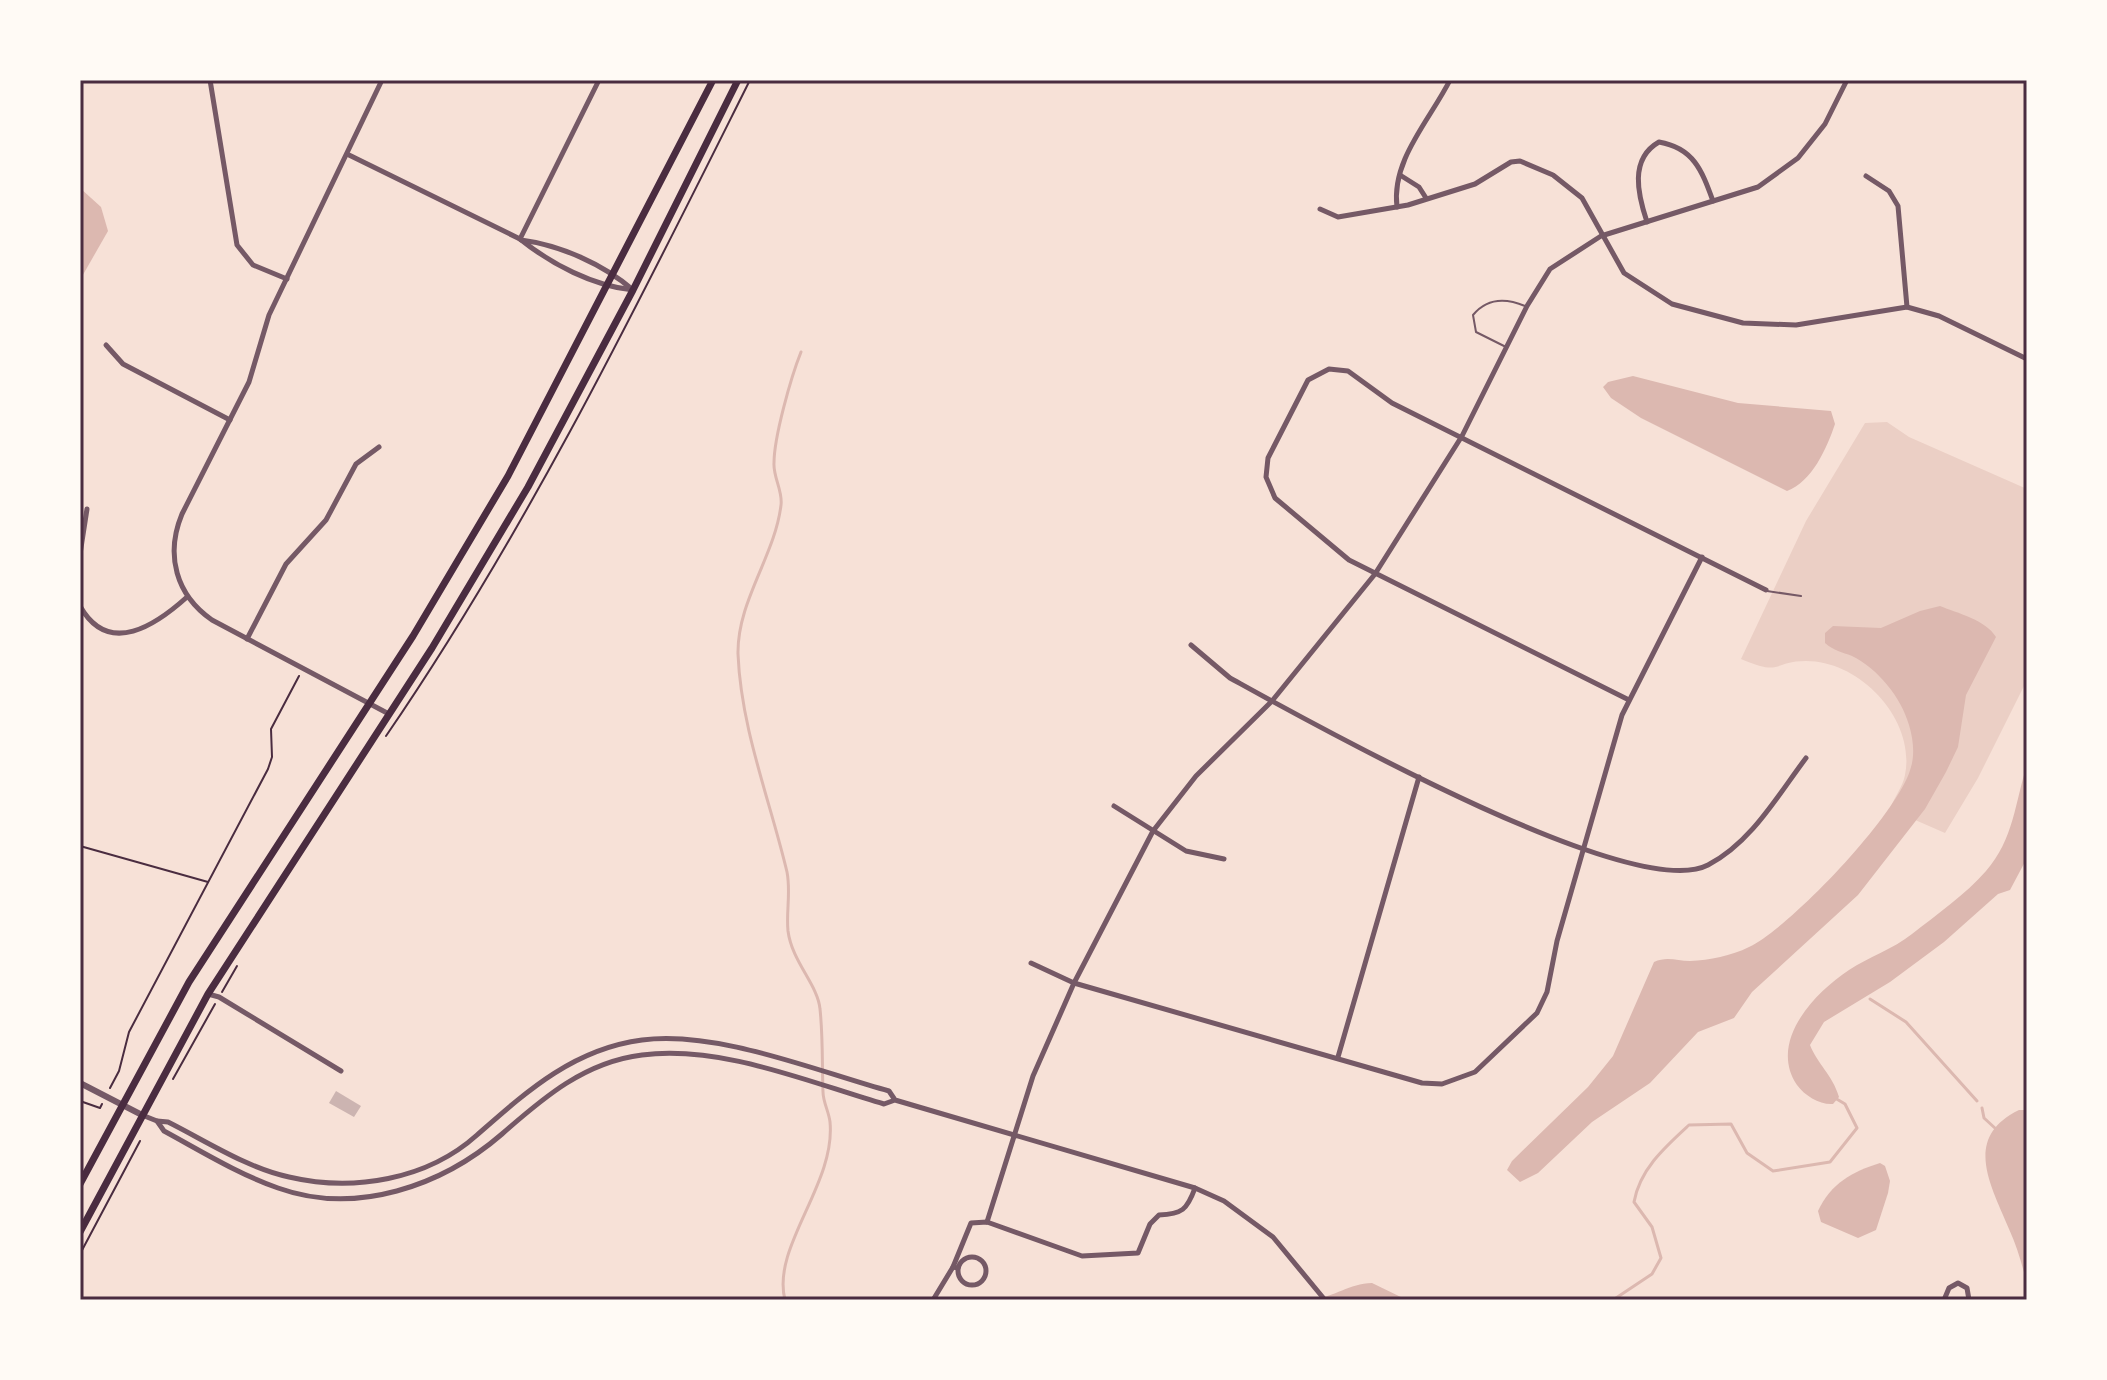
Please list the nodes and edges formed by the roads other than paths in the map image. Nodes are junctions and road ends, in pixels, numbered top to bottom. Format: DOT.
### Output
graph roads {
  1 [pos="210,80"];
  2 [pos="382,80"];
  3 [pos="599,80"];
  4 [pos="713,80"];
  5 [pos="738,80"];
  6 [pos="1450,80"];
  7 [pos="1847,80"];
  8 [pos="349,155"];
  9 [pos="1400,175"];
  10 [pos="1866,176"];
  11 [pos="1426,198"];
  12 [pos="1713,201"];
  13 [pos="1397,207"];
  14 [pos="1320,209"];
  15 [pos="1647,222"];
  16 [pos="1601,236"];
  17 [pos="520,239"];
  18 [pos="615,274"];
  19 [pos="287,279"];
  20 [pos="608,288"];
  21 [pos="633,290"];
  22 [pos="1527,306"];
  23 [pos="1907,307"];
  24 [pos="106,345"];
  25 [pos="1506,347"];
  26 [pos="2027,359"];
  27 [pos="230,420"];
  28 [pos="1462,436"];
  29 [pos="379,447"];
  30 [pos="87,509"];
  31 [pos="80,554"];
  32 [pos="1702,557"];
  33 [pos="1375,574"];
  34 [pos="1766,590"];
  35 [pos="1801,596"];
  36 [pos="187,597"];
  37 [pos="80,606"];
  38 [pos="247,639"];
  39 [pos="1191,645"];
  40 [pos="1629,700"];
  41 [pos="1272,701"];
  42 [pos="369,703"];
  43 [pos="389,714"];
  44 [pos="1806,758"];
  45 [pos="1419,777"];
  46 [pos="1114,806"];
  47 [pos="1153,831"];
  48 [pos="1583,849"];
  49 [pos="1224,859"];
  50 [pos="1031,963"];
  51 [pos="1074,983"];
  52 [pos="208,994"];
  53 [pos="1338,1057"];
  54 [pos="341,1071"];
  55 [pos="80,1083"];
  56 [pos="895,1100"];
  57 [pos="122,1105"];
  58 [pos="142,1115"];
  59 [pos="157,1121"];
  60 [pos="1016,1134"];
  61 [pos="80,1184"];
  62 [pos="1195,1188"];
  63 [pos="987,1222"];
  64 [pos="80,1232"];
  65 [pos="955,1268"];
  66 [pos="933,1300"];
  67 [pos="1325,1300"];
  68 [pos="1944,1300"];
  69 [pos="1969,1300"];
  1 -- 19 [label="street"];
  2 -- 8 [label="street"];
  3 -- 17 [label="street"];
  4 -- 18 [label="main road"];
  5 -- 21 [label="main road"];
  6 -- 9 [label="street"];
  7 -- 12 [label="street"];
  8 -- 17 [label="street"];
  8 -- 19 [label="street"];
  9 -- 11 [label="street"];
  9 -- 13 [label="street"];
  10 -- 23 [label="street"];
  11 -- 13 [label="street"];
  11 -- 16 [label="street"];
  12 -- 15 [label="street"];
  12 -- 15 [label="street"];
  13 -- 14 [label="street"];
  15 -- 16 [label="street"];
  16 -- 22 [label="street"];
  16 -- 23 [label="street"];
  17 -- 18 [label="street"];
  17 -- 20 [label="street"];
  18 -- 20 [label="main road"];
  18 -- 21 [label="street"];
  19 -- 27 [label="street"];
  20 -- 21 [label="street"];
  20 -- 42 [label="main road"];
  21 -- 43 [label="main road"];
  22 -- 25 [label="street"];
  22 -- 25 [label="lane"];
  23 -- 26 [label="street"];
  24 -- 27 [label="street"];
  25 -- 28 [label="street"];
  27 -- 36 [label="street"];
  28 -- 32 [label="street"];
  28 -- 33 [label="street"];
  28 -- 33 [label="street"];
  29 -- 38 [label="street"];
  30 -- 31 [label="street"];
  32 -- 34 [label="street"];
  32 -- 40 [label="street"];
  33 -- 40 [label="street"];
  33 -- 41 [label="street"];
  34 -- 35 [label="lane"];
  36 -- 37 [label="street"];
  36 -- 38 [label="street"];
  38 -- 42 [label="street"];
  39 -- 41 [label="street"];
  40 -- 48 [label="street"];
  41 -- 45 [label="street"];
  41 -- 47 [label="street"];
  42 -- 43 [label="street"];
  42 -- 57 [label="main road"];
  43 -- 52 [label="main road"];
  44 -- 48 [label="street"];
  45 -- 48 [label="street"];
  45 -- 53 [label="street"];
  46 -- 47 [label="street"];
  47 -- 49 [label="street"];
  47 -- 51 [label="street"];
  48 -- 53 [label="street"];
  50 -- 51 [label="street"];
  51 -- 53 [label="street"];
  51 -- 60 [label="street"];
  52 -- 54 [label="street"];
  52 -- 58 [label="main road"];
  55 -- 57 [label="street"];
  56 -- 59 [label="street"];
  56 -- 59 [label="street"];
  56 -- 60 [label="street"];
  57 -- 58 [label="street"];
  57 -- 61 [label="main road"];
  58 -- 59 [label="street"];
  58 -- 64 [label="main road"];
  60 -- 62 [label="street"];
  60 -- 63 [label="street"];
  62 -- 63 [label="street"];
  62 -- 67 [label="street"];
  63 -- 65 [label="street"];
  65 -- 65 [label="street"];
  65 -- 66 [label="street"];
  68 -- 69 [label="street"];
}
